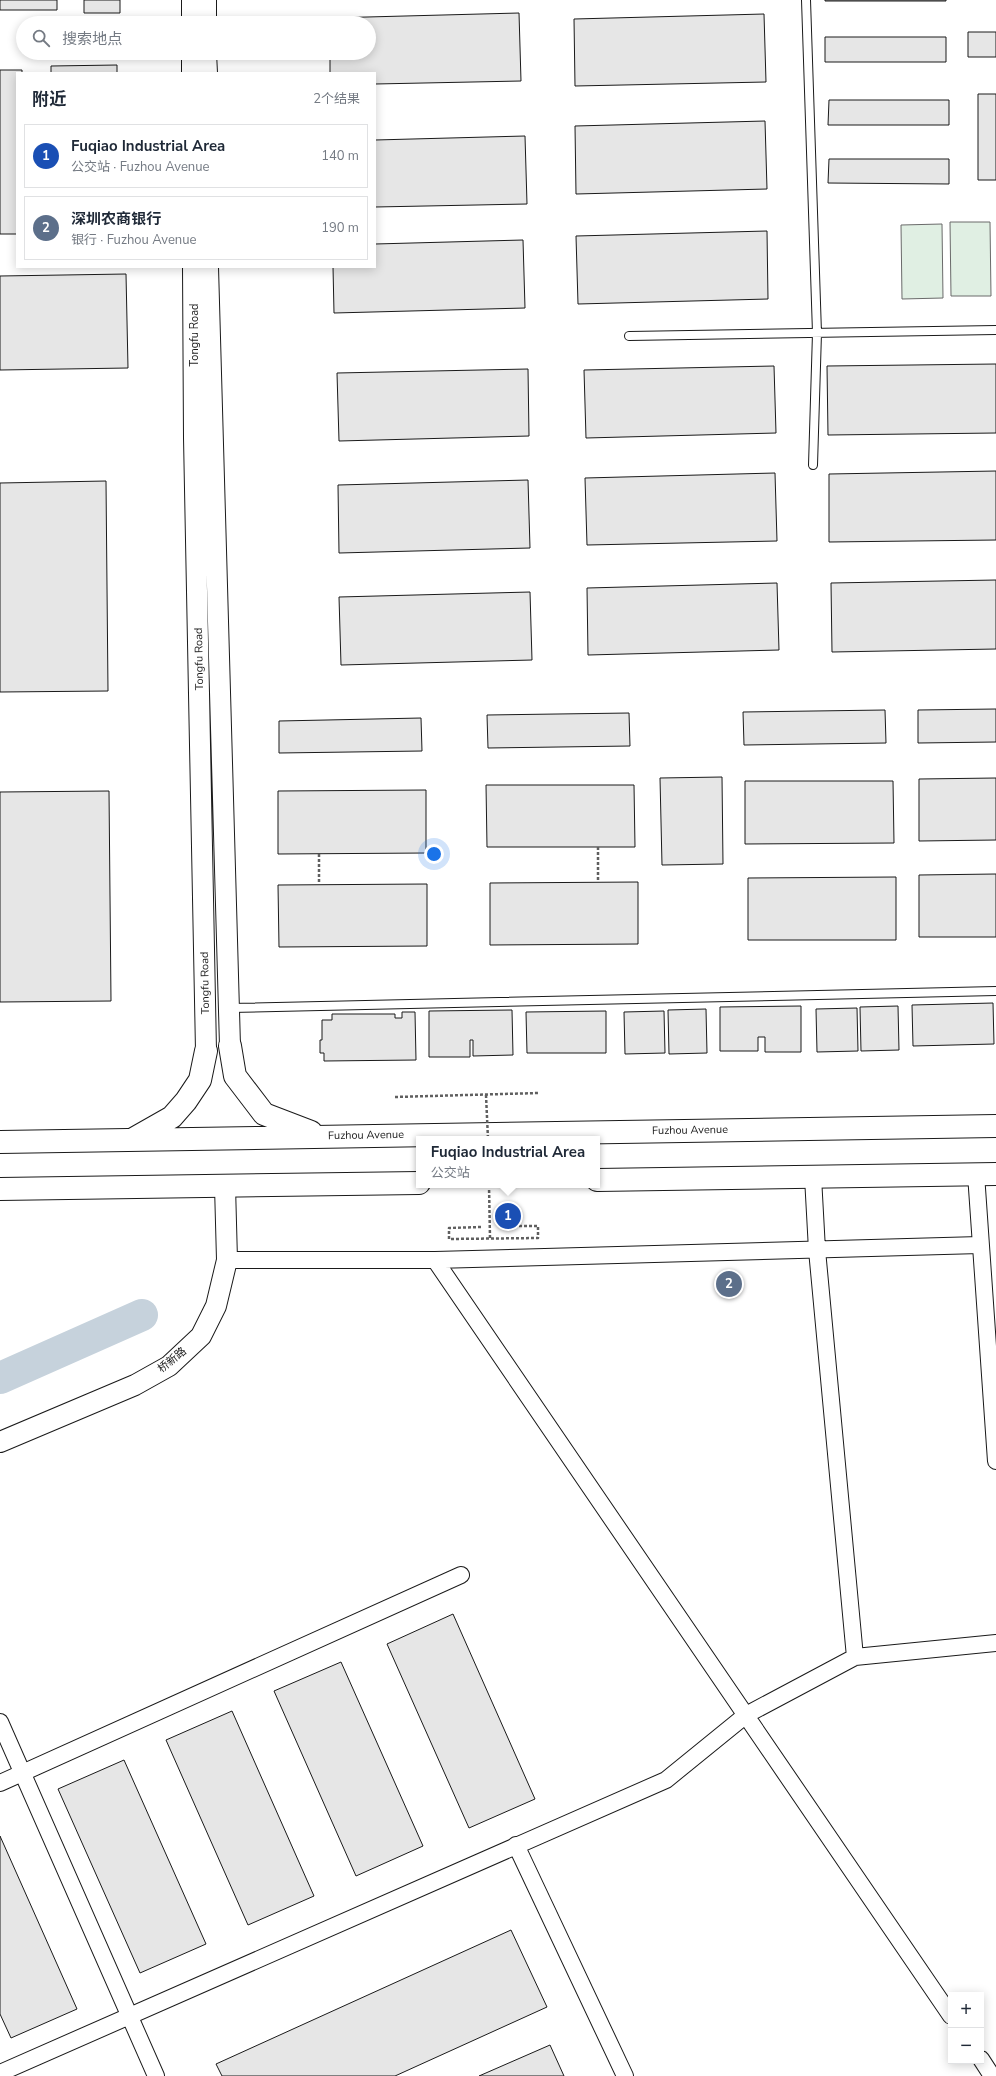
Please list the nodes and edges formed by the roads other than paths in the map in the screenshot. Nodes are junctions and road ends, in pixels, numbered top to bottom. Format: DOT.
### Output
graph roads {
  1 [pos="192,0"];
  2 [pos="206,0"];
  3 [pos="806,0"];
  4 [pos="192,16"];
  5 [pos="206,16"];
  6 [pos="192,60"];
  7 [pos="206,60"];
  8 [pos="192,72"];
  9 [pos="206,72"];
  10 [pos="194,268"];
  11 [pos="208,268"];
  12 [pos="996,330"];
  13 [pos="817,333"];
  14 [pos="629,336"];
  15 [pos="813,465"];
  16 [pos="996,991"];
  17 [pos="230,1008"];
  18 [pos="230,1046"];
  19 [pos="206,1051"];
  20 [pos="996,1126"];
  21 [pos="322,1136"];
  22 [pos="133,1139"];
  23 [pos="0,1142"];
  24 [pos="986,1174"];
  25 [pos="813,1177"];
  26 [pos="600,1180"];
  27 [pos="416,1183"];
  28 [pos="225,1186"];
  29 [pos="0,1189"];
  30 [pos="980,1245"];
  31 [pos="817,1250"];
  32 [pos="227,1260"];
  33 [pos="435,1260"];
  34 [pos="0,1442"];
  35 [pos="996,1461"];
  36 [pos="461,1575"];
  37 [pos="996,1643"];
  38 [pos="855,1656"];
  39 [pos="746,1715"];
  40 [pos="0,1722"];
  41 [pos="23,1773"];
  42 [pos="0,1783"];
  43 [pos="516,1845"];
  44 [pos="948,2012"];
  45 [pos="129,2015"];
  46 [pos="984,2064"];
  47 [pos="0,2073"];
  48 [pos="156,2076"];
  49 [pos="625,2076"];
  50 [pos="992,2076"];
  1 -- 4 [label="street"];
  2 -- 5 [label="street"];
  3 -- 13 [label="lane"];
  6 -- 8 [label="street"];
  7 -- 9 [label="street"];
  10 -- 19 [label="street, Tongfu Road"];
  11 -- 17 [label="street, Tongfu Road"];
  12 -- 13 [label="lane"];
  13 -- 14 [label="lane"];
  13 -- 15 [label="lane"];
  16 -- 17 [label="lane"];
  17 -- 18 [label="street, Tongfu Road"];
  18 -- 21 [label="main road"];
  19 -- 22 [label="main road"];
  20 -- 21 [label="main road, Fuzhou Avenue"];
  21 -- 22 [label="main road, Fuzhou Avenue"];
  22 -- 23 [label="main road, Fuzhou Avenue"];
  24 -- 25 [label="main road"];
  24 -- 30 [label="street"];
  25 -- 26 [label="main road"];
  25 -- 31 [label="street"];
  27 -- 28 [label="main road"];
  28 -- 29 [label="main road"];
  28 -- 32 [label="street, 桥新路"];
  30 -- 31 [label="street"];
  30 -- 35 [label="street"];
  31 -- 33 [label="street"];
  31 -- 38 [label="street"];
  32 -- 33 [label="street"];
  32 -- 34 [label="street, 桥新路"];
  33 -- 39 [label="street"];
  36 -- 41 [label="street"];
  37 -- 38 [label="street"];
  38 -- 39 [label="street"];
  39 -- 43 [label="street"];
  39 -- 44 [label="street"];
  40 -- 41 [label="street"];
  41 -- 42 [label="street"];
  41 -- 45 [label="street"];
  43 -- 45 [label="street"];
  43 -- 49 [label="street"];
  45 -- 47 [label="street"];
  45 -- 48 [label="street"];
  46 -- 50 [label="street"];
}
